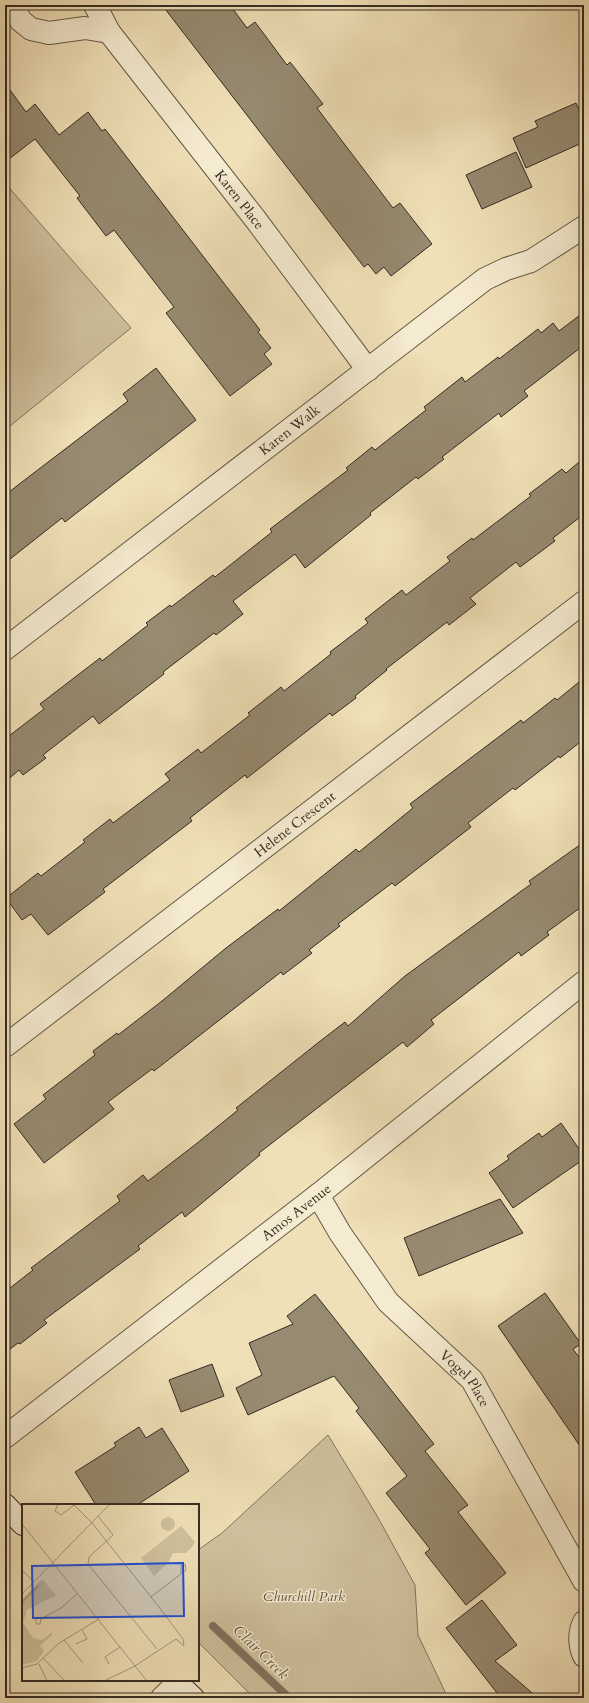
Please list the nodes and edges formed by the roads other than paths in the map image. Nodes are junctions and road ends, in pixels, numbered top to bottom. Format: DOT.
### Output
graph roads {
  1 [pos="12,5"];
  2 [pos="95,5"];
  3 [pos="109,32"];
  4 [pos="584,226"];
  5 [pos="368,370"];
  6 [pos="584,602"];
  7 [pos="5,649"];
  8 [pos="584,982"];
  9 [pos="5,1046"];
  10 [pos="318,1195"];
  11 [pos="5,1437"];
  12 [pos="5,1505"];
  13 [pos="22,1523"];
  14 [pos="584,1581"];
  15 [pos="584,1622"];
  16 [pos="584,1656"];
  17 [pos="176,1681"];
  18 [pos="162,1698"];
  19 [pos="193,1698"];
  1 -- 3 [label="street"];
  2 -- 3 [label="street, Karen Place"];
  3 -- 5 [label="street, Karen Place"];
  4 -- 5 [label="street, Karen Walk"];
  5 -- 7 [label="street, Karen Walk"];
  6 -- 9 [label="street, Helene Crescent"];
  8 -- 10 [label="street, Amos Avenue"];
  10 -- 11 [label="street, Amos Avenue"];
  10 -- 14 [label="street, Vogel Place"];
  12 -- 13 [label="street"];
  15 -- 16 [label="street"];
  17 -- 18 [label="street"];
  17 -- 19 [label="street"];
}
